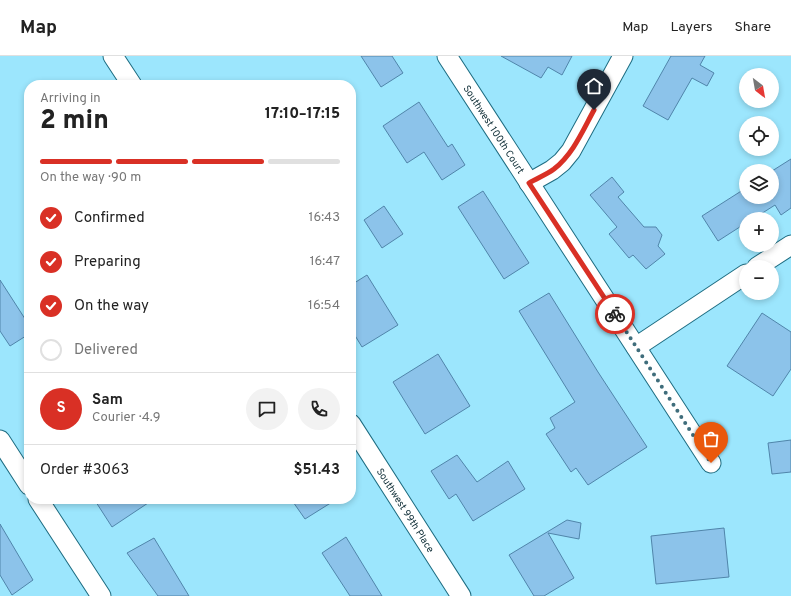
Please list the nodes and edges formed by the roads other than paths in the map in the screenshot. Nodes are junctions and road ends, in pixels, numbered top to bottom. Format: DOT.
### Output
graph roads {
  1 [pos="113,56"];
  2 [pos="447,56"];
  3 [pos="623,56"];
  4 [pos="129,80"];
  5 [pos="529,183"];
  6 [pos="791,245"];
  7 [pos="768,260"];
  8 [pos="739,279"];
  9 [pos="636,347"];
  10 [pos="356,432"];
  11 [pos="0,440"];
  12 [pos="711,463"];
  13 [pos="24,477"];
  14 [pos="41,504"];
  15 [pos="101,596"];
  16 [pos="461,596"];
  1 -- 4 [label="street"];
  2 -- 5 [label="street, Southwest 100th Court"];
  3 -- 5 [label="street"];
  5 -- 9 [label="street, Southwest 100th Court"];
  6 -- 7 [label="street"];
  8 -- 9 [label="street"];
  9 -- 12 [label="street, Southwest 100th Court"];
  10 -- 16 [label="street, Southwest 99th Place"];
  11 -- 13 [label="street"];
  14 -- 15 [label="street"];
}
